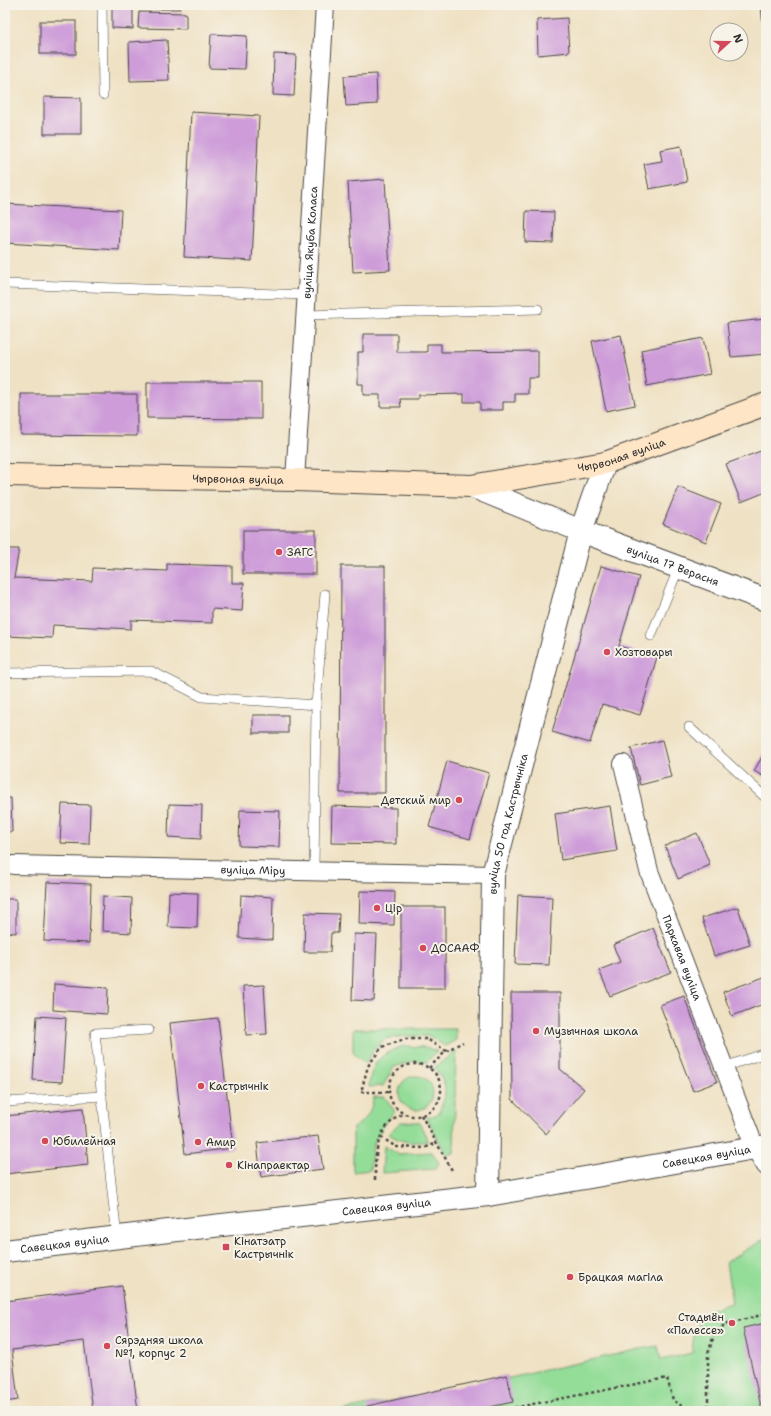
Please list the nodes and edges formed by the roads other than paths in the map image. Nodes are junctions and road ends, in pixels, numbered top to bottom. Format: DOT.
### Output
graph roads {
  1 [pos="102,5"];
  2 [pos="326,5"];
  3 [pos="103,95"];
  4 [pos="5,284"];
  5 [pos="307,295"];
  6 [pos="538,309"];
  7 [pos="306,315"];
  8 [pos="766,404"];
  9 [pos="605,463"];
  10 [pos="5,475"];
  11 [pos="295,480"];
  12 [pos="471,486"];
  13 [pos="581,530"];
  14 [pos="679,567"];
  15 [pos="325,594"];
  16 [pos="766,600"];
  17 [pos="650,636"];
  18 [pos="5,672"];
  19 [pos="316,705"];
  20 [pos="689,727"];
  21 [pos="623,764"];
  22 [pos="766,798"];
  23 [pos="13,865"];
  24 [pos="314,871"];
  25 [pos="493,875"];
  26 [pos="149,1030"];
  27 [pos="766,1053"];
  28 [pos="724,1067"];
  29 [pos="102,1096"];
  30 [pos="5,1102"];
  31 [pos="762,1153"];
  32 [pos="488,1195"];
  33 [pos="117,1238"];
  34 [pos="5,1251"];
  1 -- 3 [label="lane"];
  2 -- 5 [label="street, вуліца Якуба Коласа"];
  4 -- 5 [label="lane"];
  5 -- 7 [label="street, вуліца Якуба Коласа"];
  6 -- 7 [label="lane"];
  7 -- 11 [label="street, вуліца Якуба Коласа"];
  8 -- 9 [label="main road, Чырвоная вуліца"];
  9 -- 12 [label="main road, Чырвоная вуліца"];
  9 -- 13 [label="street, вуліца 50 год Кастрычніка"];
  10 -- 11 [label="main road, Чырвоная вуліца"];
  11 -- 12 [label="main road, Чырвоная вуліца"];
  12 -- 13 [label="street, Чырвоная вуліца"];
  13 -- 14 [label="street, вуліца 17 Верасня"];
  13 -- 25 [label="street, вуліца 50 год Кастрычніка"];
  14 -- 16 [label="street, вуліца 17 Верасня"];
  14 -- 17 [label="lane"];
  15 -- 19 [label="lane"];
  18 -- 19 [label="lane"];
  19 -- 24 [label="lane"];
  20 -- 22 [label="lane"];
  21 -- 28 [label="street, Паркавая вуліца"];
  23 -- 24 [label="street, вуліца Міру"];
  24 -- 25 [label="street, вуліца Міру"];
  25 -- 32 [label="street, вуліца 50 год Кастрычніка"];
  26 -- 29 [label="lane"];
  27 -- 28 [label="lane"];
  28 -- 31 [label="street, Паркавая вуліца"];
  29 -- 30 [label="lane"];
  29 -- 33 [label="lane"];
  31 -- 32 [label="street, Савецкая вуліца"];
  32 -- 33 [label="street, Савецкая вуліца"];
  33 -- 34 [label="street, Савецкая вуліца"];
}
